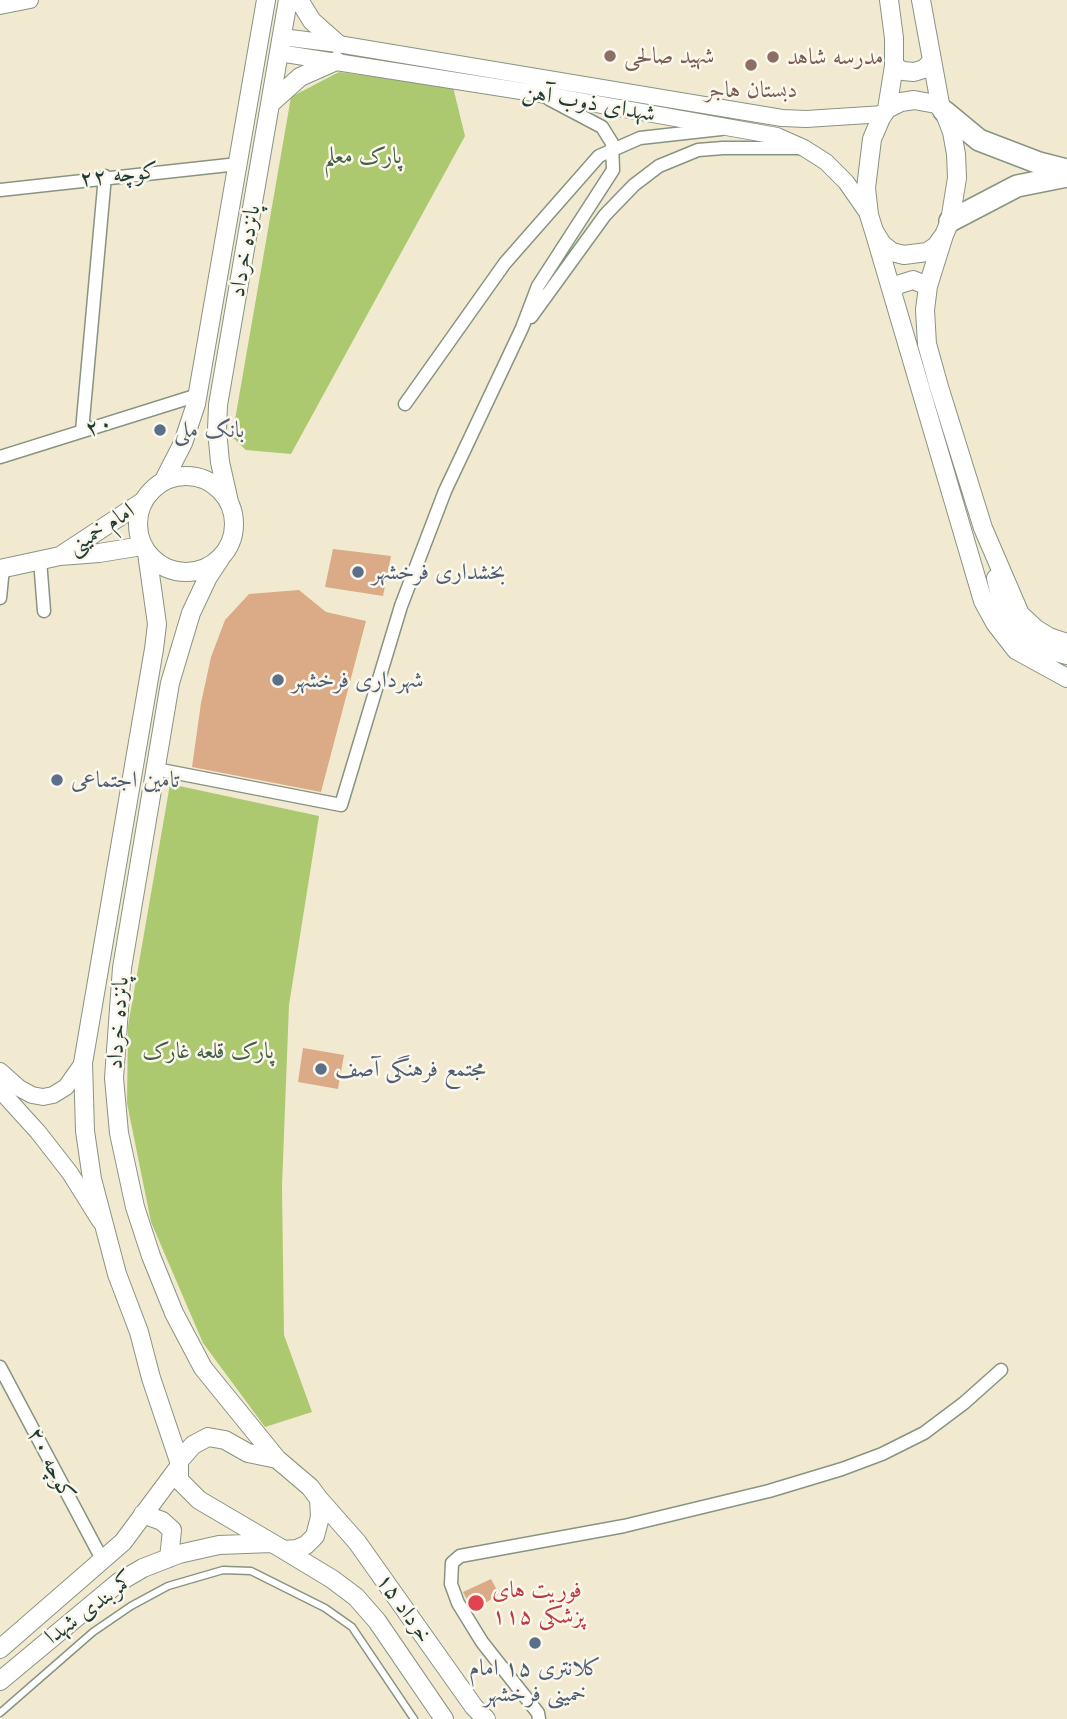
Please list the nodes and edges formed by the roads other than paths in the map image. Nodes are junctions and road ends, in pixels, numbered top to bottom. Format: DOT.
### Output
graph roads {
  1 [pos="30,0"];
  2 [pos="266,0"];
  3 [pos="288,0"];
  4 [pos="299,0"];
  5 [pos="889,0"];
  6 [pos="923,4"];
  7 [pos="0,6"];
  8 [pos="281,45"];
  9 [pos="337,53"];
  10 [pos="429,59"];
  11 [pos="932,61"];
  12 [pos="894,66"];
  13 [pos="425,76"];
  14 [pos="540,94"];
  15 [pos="270,104"];
  16 [pos="942,110"];
  17 [pos="885,111"];
  18 [pos="735,128"];
  19 [pos="804,148"];
  20 [pos="614,150"];
  21 [pos="238,163"];
  22 [pos="1067,170"];
  23 [pos="104,176"];
  24 [pos="1067,176"];
  25 [pos="0,190"];
  26 [pos="872,223"];
  27 [pos="947,228"];
  28 [pos="929,286"];
  29 [pos="892,292"];
  30 [pos="522,328"];
  31 [pos="198,395"];
  32 [pos="405,404"];
  33 [pos="82,431"];
  34 [pos="0,457"];
  35 [pos="164,480"];
  36 [pos="142,502"];
  37 [pos="229,502"];
  38 [pos="983,528"];
  39 [pos="144,549"];
  40 [pos="60,556"];
  41 [pos="220,559"];
  42 [pos="40,560"];
  43 [pos="1,569"];
  44 [pos="0,598"];
  45 [pos="44,611"];
  46 [pos="1067,643"];
  47 [pos="1067,655"];
  48 [pos="1067,678"];
  49 [pos="156,769"];
  50 [pos="83,1063"];
  51 [pos="0,1071"];
  52 [pos="0,1091"];
  53 [pos="106,1230"];
  54 [pos="0,1367"];
  55 [pos="1001,1370"];
  56 [pos="277,1459"];
  57 [pos="178,1464"];
  58 [pos="319,1499"];
  59 [pos="142,1514"];
  60 [pos="278,1547"];
  61 [pos="169,1558"];
  62 [pos="103,1562"];
  63 [pos="0,1649"];
  64 [pos="0,1681"];
  65 [pos="0,1713"];
  66 [pos="414,1719"];
  67 [pos="444,1719"];
  68 [pos="486,1719"];
  69 [pos="539,1719"];
  1 -- 7 [label="street"];
  2 -- 21 [label="main road, پانزده خرداد"];
  3 -- 8 [label="main road, پانزده خرداد"];
  4 -- 9 [label="main road"];
  5 -- 12 [label="main road"];
  6 -- 11 [label="main road"];
  8 -- 9 [label="street, شهدای ذوب آهن"];
  8 -- 15 [label="main road, پانزده خرداد"];
  9 -- 10 [label="street, شهدای ذوب آهن"];
  9 -- 13 [label="street, شهدای ذوب آهن"];
  9 -- 15 [label="main road"];
  10 -- 13 [label="street"];
  10 -- 17 [label="street, شهدای ذوب آهن"];
  11 -- 12 [label="main road"];
  11 -- 16 [label="main road"];
  12 -- 17 [label="main road"];
  13 -- 14 [label="street, شهدای ذوب آهن"];
  14 -- 18 [label="street, شهدای ذوب آهن"];
  14 -- 20 [label="street"];
  15 -- 37 [label="main road, پانزده خرداد"];
  16 -- 17 [label="main road"];
  16 -- 22 [label="highway"];
  16 -- 27 [label="main road"];
  17 -- 26 [label="main road"];
  18 -- 19 [label="street, شهدای ذوب آهن"];
  18 -- 20 [label="street"];
  19 -- 26 [label="street, شهدای ذوب آهن"];
  19 -- 30 [label="street"];
  20 -- 30 [label="street"];
  20 -- 32 [label="street"];
  21 -- 23 [label="street, کوچه ۲۲"];
  21 -- 31 [label="main road, پانزده خرداد"];
  23 -- 25 [label="street, کوچه ۲۲"];
  23 -- 33 [label="street"];
  24 -- 27 [label="highway"];
  26 -- 27 [label="main road"];
  26 -- 29 [label="main road"];
  27 -- 28 [label="main road"];
  28 -- 29 [label="main road"];
  28 -- 38 [label="main road"];
  29 -- 48 [label="main road"];
  30 -- 49 [label="street"];
  31 -- 33 [label="street, ۲۰"];
  31 -- 35 [label="main road, پانزده خرداد"];
  33 -- 34 [label="street, ۲۰"];
  35 -- 36 [label="main road"];
  35 -- 37 [label="main road"];
  36 -- 39 [label="main road"];
  36 -- 40 [label="main road, امام خمینی"];
  37 -- 41 [label="main road"];
  38 -- 46 [label="main road"];
  38 -- 47 [label="main road"];
  39 -- 40 [label="main road, امام خمینی"];
  39 -- 41 [label="main road"];
  39 -- 50 [label="main road, پانزده خرداد"];
  40 -- 42 [label="main road, امام خمینی"];
  41 -- 49 [label="main road, پانزده خرداد"];
  42 -- 43 [label="main road, امام خمینی"];
  42 -- 45 [label="street"];
  43 -- 44 [label="street"];
  49 -- 56 [label="main road, پانزده خرداد"];
  50 -- 51 [label="street"];
  50 -- 53 [label="main road, پانزده خرداد"];
  52 -- 53 [label="street"];
  53 -- 57 [label="main road, پانزده خرداد"];
  54 -- 62 [label="street, کوچه ۲۰"];
  55 -- 69 [label="street"];
  56 -- 57 [label="main road, کمربندی شهدا"];
  56 -- 58 [label="main road, پانزده خرداد"];
  57 -- 59 [label="main road, کمربندی شهدا"];
  57 -- 60 [label="main road, ۱۵ خرداد"];
  58 -- 60 [label="main road"];
  58 -- 68 [label="main road, ۱۵ خرداد"];
  59 -- 61 [label="main road"];
  59 -- 62 [label="main road, کمربندی شهدا"];
  60 -- 61 [label="main road, کمربندی شهدا"];
  60 -- 67 [label="main road, ۱۵ خرداد"];
  61 -- 64 [label="main road, کمربندی شهدا"];
  62 -- 63 [label="main road, کمربندی شهدا"];
  65 -- 66 [label="lane"];
}
